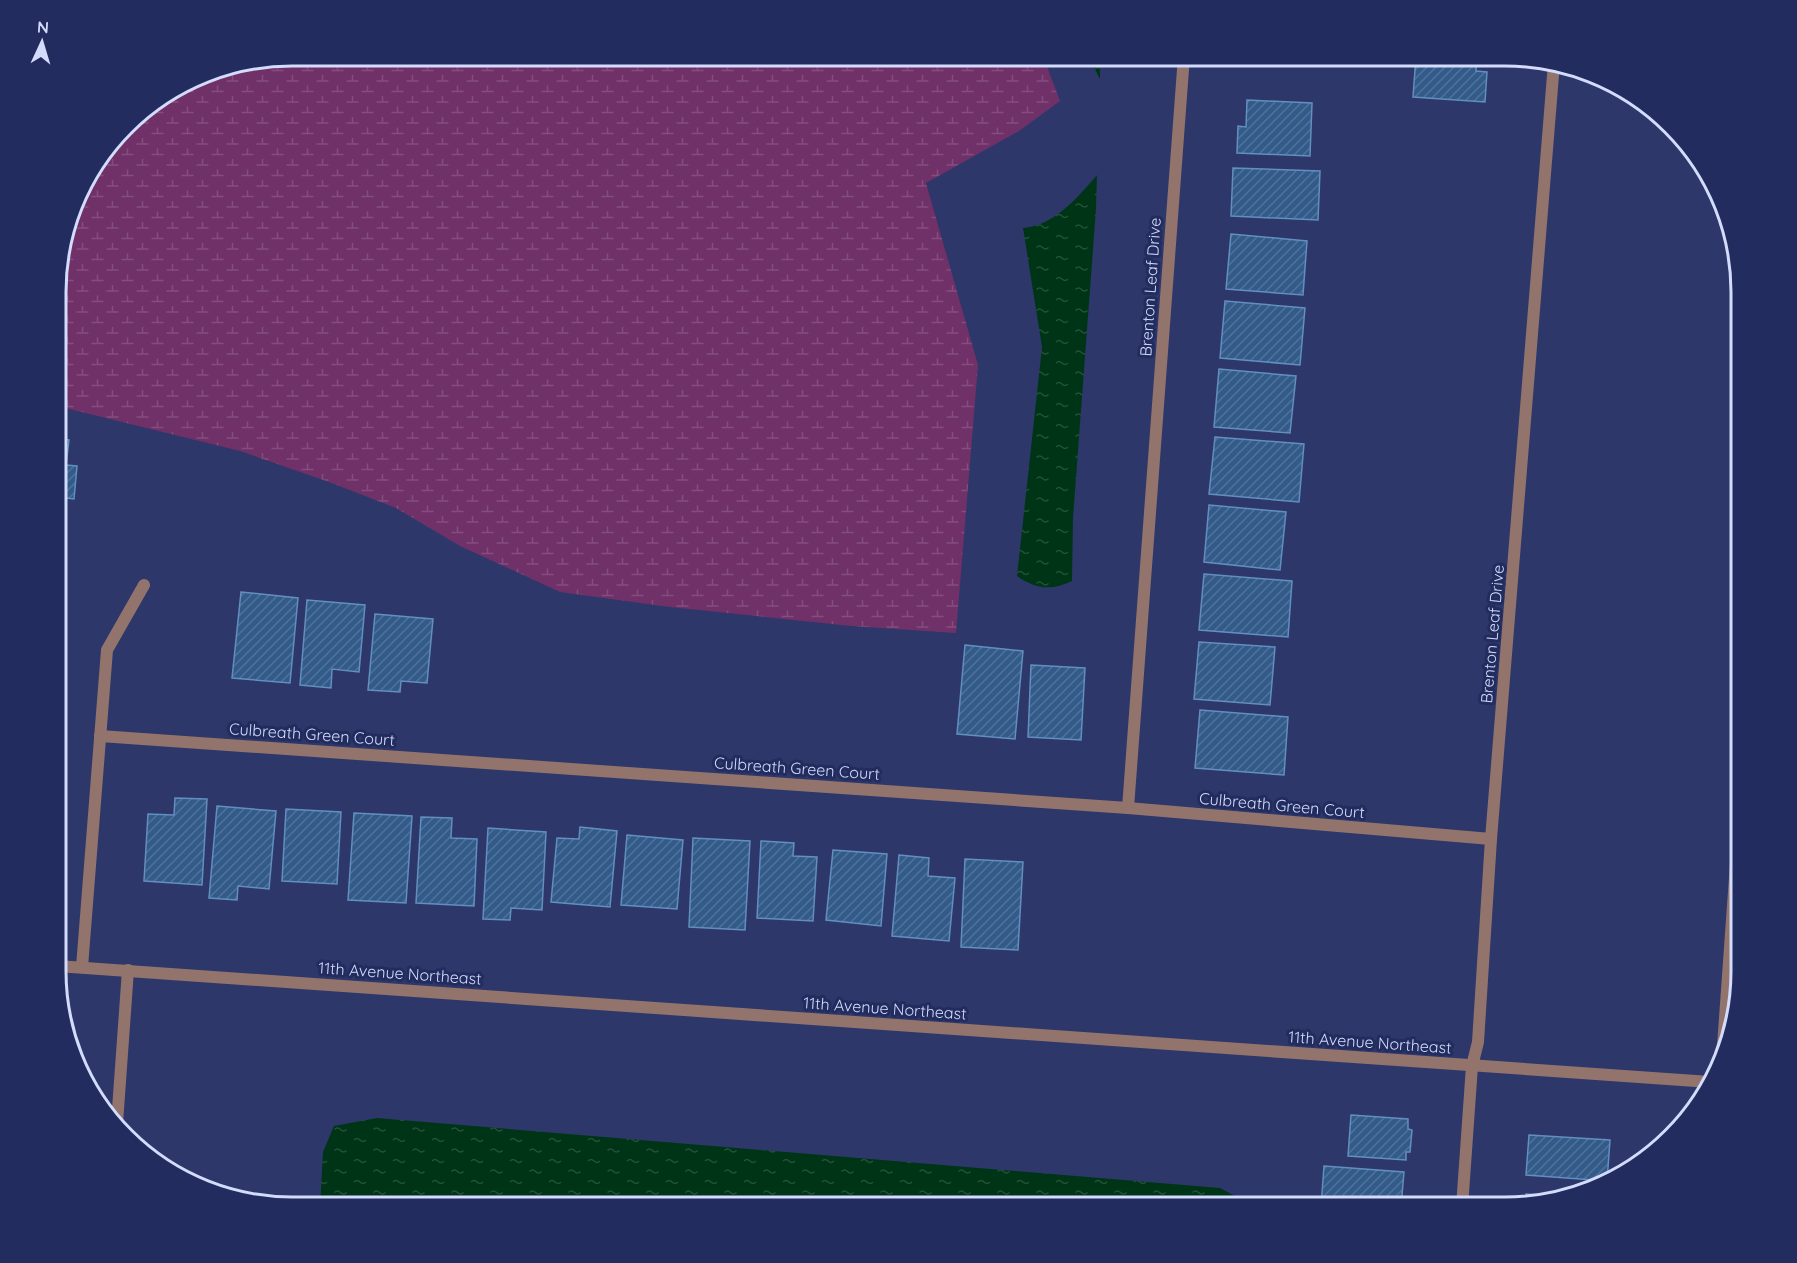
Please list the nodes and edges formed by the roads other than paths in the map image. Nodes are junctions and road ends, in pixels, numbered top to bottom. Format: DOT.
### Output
graph roads {
  1 [pos="1183,66"];
  2 [pos="1553,71"];
  3 [pos="144,585"];
  4 [pos="100,736"];
  5 [pos="1128,808"];
  6 [pos="1491,839"];
  7 [pos="1731,934"];
  8 [pos="66,966"];
  9 [pos="82,967"];
  10 [pos="128,970"];
  11 [pos="1725,1023"];
  12 [pos="1472,1066"];
  13 [pos="1702,1081"];
  14 [pos="118,1115"];
  15 [pos="1463,1197"];
  1 -- 5 [label="street, Brenton Leaf Drive"];
  2 -- 6 [label="street, Brenton Leaf Drive"];
  3 -- 4 [label="street"];
  4 -- 5 [label="street, Culbreath Green Court"];
  4 -- 9 [label="street"];
  5 -- 6 [label="street, Culbreath Green Court"];
  6 -- 12 [label="street, Brenton Leaf Drive"];
  7 -- 11 [label="street"];
  8 -- 9 [label="street, 11th Avenue Northeast"];
  9 -- 10 [label="street, 11th Avenue Northeast"];
  10 -- 12 [label="street, 11th Avenue Northeast"];
  10 -- 14 [label="street"];
  12 -- 13 [label="street, 11th Avenue Northeast"];
  12 -- 15 [label="street, Brenton Leaf Drive"];
}
